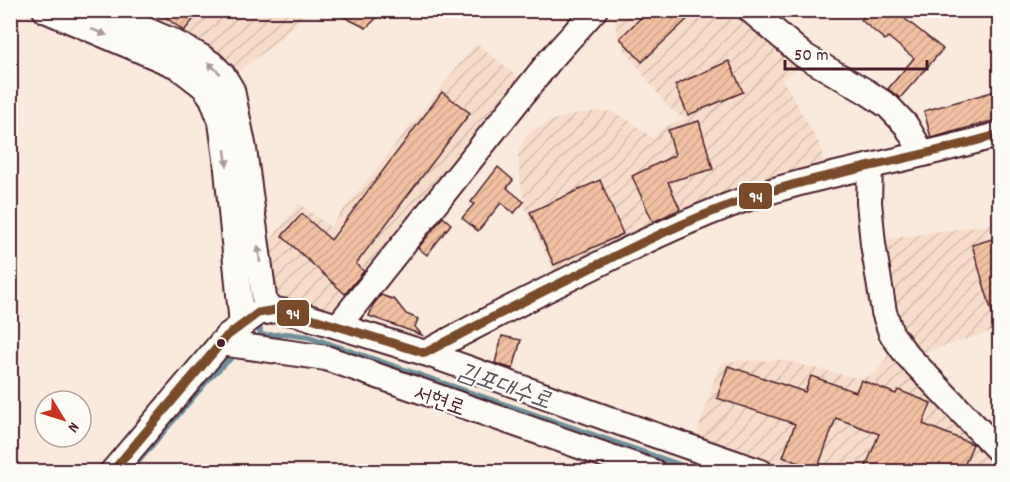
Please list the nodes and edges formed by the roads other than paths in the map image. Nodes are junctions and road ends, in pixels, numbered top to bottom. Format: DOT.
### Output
graph roads {
  1 [pos="45,10"];
  2 [pos="100,10"];
  3 [pos="595,10"];
  4 [pos="750,10"];
  5 [pos="999,134"];
  6 [pos="923,154"];
  7 [pos="870,166"];
  8 [pos="266,312"];
  9 [pos="242,325"];
  10 [pos="338,326"];
  11 [pos="221,343"];
  12 [pos="425,352"];
  13 [pos="999,452"];
  14 [pos="112,471"];
  15 [pos="654,471"];
  16 [pos="761,471"];
  1 -- 9 [label="street, one-way"];
  8 -- 2 [label="street, one-way"];
  3 -- 10 [label="street"];
  4 -- 6 [label="street"];
  5 -- 6 [label="street, 서현로"];
  6 -- 7 [label="street, 서현로"];
  7 -- 12 [label="street, 서현로"];
  7 -- 13 [label="street"];
  8 -- 9 [label="street"];
  8 -- 10 [label="street, 서현로"];
  9 -- 11 [label="street"];
  10 -- 12 [label="street, 서현로"];
  11 -- 14 [label="street"];
  11 -- 15 [label="street, 서현로"];
  12 -- 16 [label="street, 서현로"];
}
